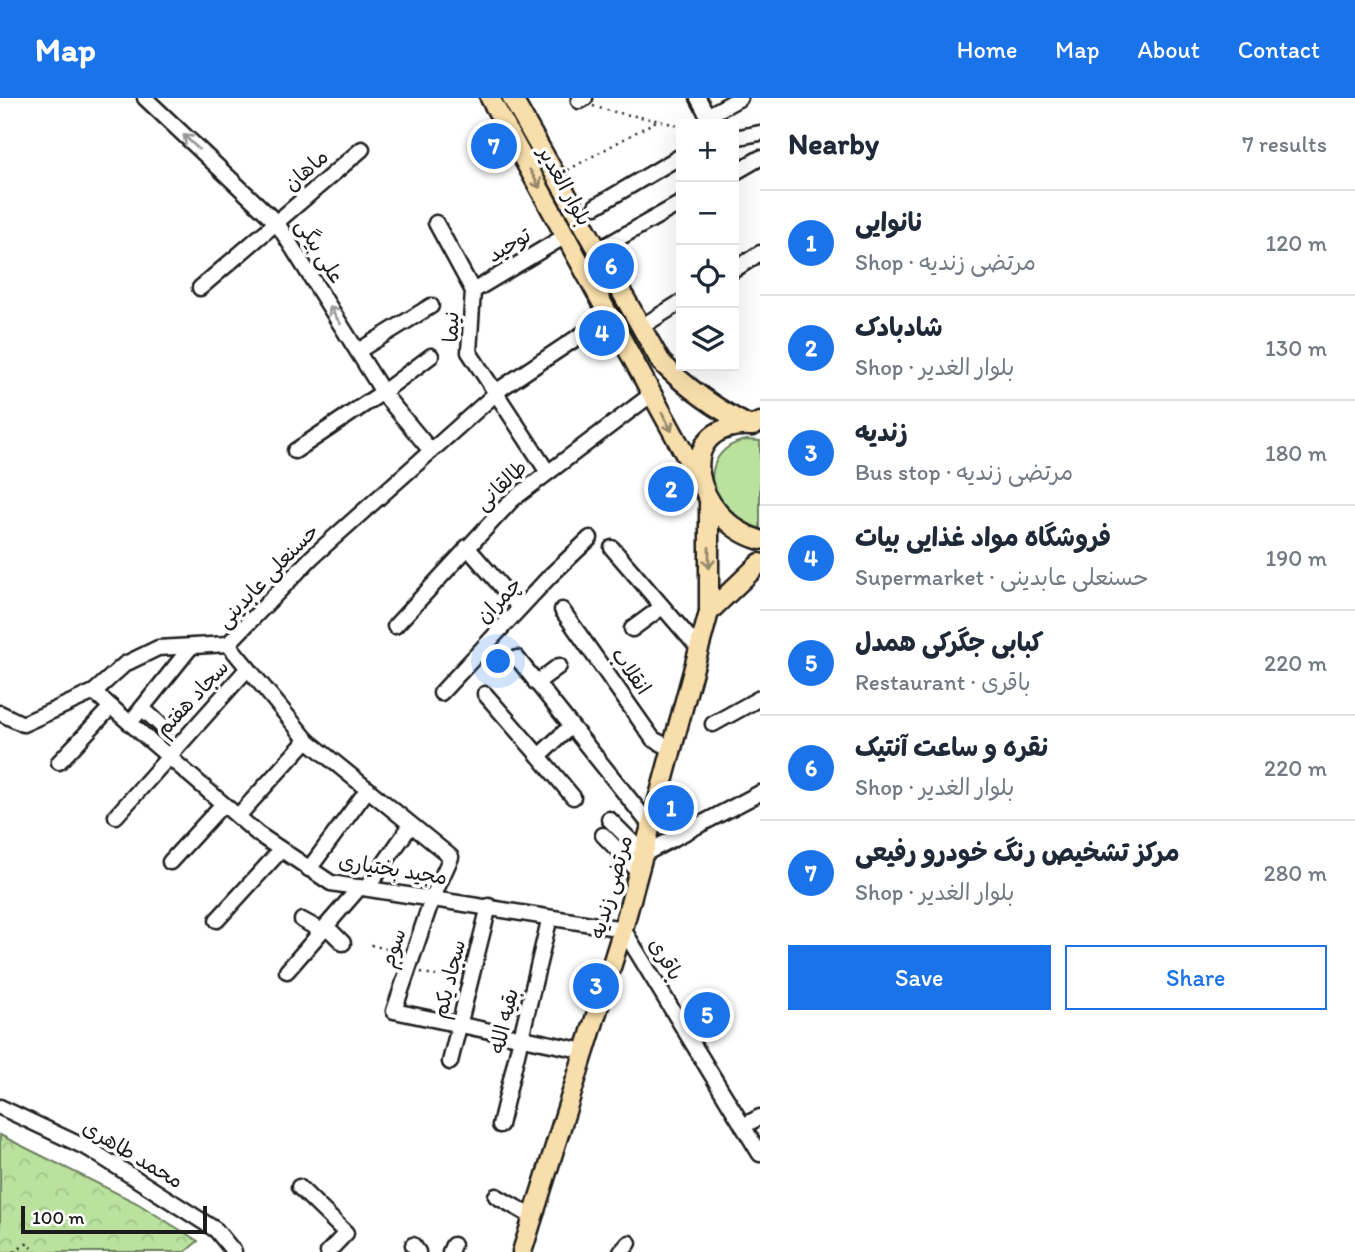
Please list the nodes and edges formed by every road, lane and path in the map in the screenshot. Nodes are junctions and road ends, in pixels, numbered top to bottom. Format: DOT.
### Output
graph roads {
  1 [pos="145,98"];
  2 [pos="490,98"];
  3 [pos="512,98"];
  4 [pos="698,98"];
  5 [pos="740,98"];
  6 [pos="582,100"];
  7 [pos="709,119"];
  8 [pos="711,119"];
  9 [pos="660,120"];
  10 [pos="676,125"];
  11 [pos="760,133"];
  12 [pos="739,137"];
  13 [pos="362,149"];
  14 [pos="760,158"];
  15 [pos="676,159"];
  16 [pos="571,168"];
  17 [pos="739,170"];
  18 [pos="676,205"];
  19 [pos="596,206"];
  20 [pos="277,223"];
  21 [pos="436,223"];
  22 [pos="567,235"];
  23 [pos="598,250"];
  24 [pos="760,253"];
  25 [pos="739,267"];
  26 [pos="200,288"];
  27 [pos="473,291"];
  28 [pos="676,305"];
  29 [pos="431,306"];
  30 [pos="611,315"];
  31 [pos="641,327"];
  32 [pos="358,351"];
  33 [pos="431,356"];
  34 [pos="383,392"];
  35 [pos="498,392"];
  36 [pos="652,394"];
  37 [pos="757,425"];
  38 [pos="295,451"];
  39 [pos="431,451"];
  40 [pos="547,471"];
  41 [pos="700,482"];
  42 [pos="709,504"];
  43 [pos="590,538"];
  44 [pos="760,540"];
  45 [pos="467,547"];
  46 [pos="612,548"];
  47 [pos="757,573"];
  48 [pos="662,607"];
  49 [pos="520,608"];
  50 [pos="562,610"];
  51 [pos="709,612"];
  52 [pos="395,626"];
  53 [pos="632,629"];
  54 [pos="228,644"];
  55 [pos="190,648"];
  56 [pos="699,649"];
  57 [pos="517,658"];
  58 [pos="559,666"];
  59 [pos="248,668"];
  60 [pos="536,683"];
  61 [pos="94,692"];
  62 [pos="441,693"];
  63 [pos="485,694"];
  64 [pos="760,698"];
  65 [pos="111,707"];
  66 [pos="142,708"];
  67 [pos="0,713"];
  68 [pos="130,723"];
  69 [pos="713,724"];
  70 [pos="571,726"];
  71 [pos="164,727"];
  72 [pos="307,740"];
  73 [pos="672,749"];
  74 [pos="167,755"];
  75 [pos="539,756"];
  76 [pos="59,762"];
  77 [pos="368,789"];
  78 [pos="760,793"];
  79 [pos="573,797"];
  80 [pos="223,804"];
  81 [pos="116,816"];
  82 [pos="238,816"];
  83 [pos="609,819"];
  84 [pos="411,825"];
  85 [pos="651,826"];
  86 [pos="603,835"];
  87 [pos="281,850"];
  88 [pos="170,862"];
  89 [pos="641,863"];
  90 [pos="309,869"];
  91 [pos="363,888"];
  92 [pos="432,899"];
  93 [pos="489,906"];
  94 [pos="217,920"];
  95 [pos="302,920"];
  96 [pos="548,925"];
  97 [pos="324,929"];
  98 [pos="623,929"];
  99 [pos="343,943"];
  100 [pos="372,946"];
  101 [pos="412,955"];
  102 [pos="287,971"];
  103 [pos="459,1025"];
  104 [pos="522,1039"];
  105 [pos="585,1051"];
  106 [pos="450,1062"];
  107 [pos="0,1107"];
  108 [pos="760,1117"];
  109 [pos="500,1125"];
  110 [pos="743,1126"];
  111 [pos="760,1154"];
  112 [pos="299,1187"];
  113 [pos="496,1196"];
  114 [pos="533,1217"];
  115 [pos="13,1252"];
  116 [pos="34,1252"];
  117 [pos="234,1252"];
  118 [pos="328,1252"];
  119 [pos="522,1252"];
  20 -- 1 [label="street, علی بیگی, one-way"];
  2 -- 22 [label="main road, بلوار الغدیر, one-way"];
  3 -- 23 [label="main road, بلوار الغدیر"];
  4 -- 7 [label="street"];
  5 -- 8 [label="street"];
  6 -- 9 [label="path"];
  9 -- 10 [label="path"];
  9 -- 16 [label="path"];
  11 -- 12 [label="street"];
  13 -- 20 [label="street, ماهان"];
  14 -- 17 [label="street"];
  15 -- 19 [label="street"];
  18 -- 23 [label="street"];
  20 -- 26 [label="street, ماهان"];
  32 -- 20 [label="street, علی بیگی, one-way"];
  21 -- 27 [label="street, نیما"];
  22 -- 27 [label="street, توحید"];
  22 -- 30 [label="main road, بلوار الغدیر"];
  23 -- 31 [label="main road, بلوار الغدیر"];
  24 -- 25 [label="street"];
  27 -- 35 [label="street, نیما"];
  28 -- 31 [label="street"];
  29 -- 32 [label="street"];
  30 -- 35 [label="street, حسنعلی عابدینی"];
  30 -- 36 [label="main road, بلوار الغدیر"];
  31 -- 37 [label="main road, بلوار الغدیر"];
  32 -- 34 [label="street, علی بیگی"];
  33 -- 34 [label="street"];
  34 -- 38 [label="street"];
  34 -- 39 [label="street, علی بیگی"];
  35 -- 39 [label="street, حسنعلی عابدینی"];
  35 -- 40 [label="street, نیما"];
  36 -- 40 [label="street, طالقانی"];
  36 -- 41 [label="main road, بلوار الغدیر, one-way"];
  37 -- 41 [label="main road"];
  39 -- 54 [label="street, حسنعلی عابدینی"];
  40 -- 45 [label="street, طالقانی"];
  41 -- 42 [label="main road, بلوار الغدیر"];
  42 -- 44 [label="main road"];
  42 -- 51 [label="main road, مرتضی زندیه, one-way"];
  43 -- 49 [label="street, چمران"];
  45 -- 49 [label="street"];
  45 -- 52 [label="street, طالقانی"];
  46 -- 48 [label="street"];
  47 -- 51 [label="main road"];
  48 -- 53 [label="street"];
  48 -- 56 [label="street"];
  49 -- 62 [label="street, چمران"];
  50 -- 73 [label="street, انقلاب"];
  51 -- 56 [label="main road, مرتضی زندیه"];
  54 -- 55 [label="street"];
  54 -- 59 [label="street, حسنعلی عابدینی"];
  55 -- 61 [label="street"];
  55 -- 66 [label="street"];
  56 -- 73 [label="main road, مرتضی زندیه"];
  57 -- 60 [label="street"];
  58 -- 60 [label="street"];
  59 -- 72 [label="street, حسنعلی عابدینی"];
  59 -- 74 [label="street, سجاد هفتم"];
  60 -- 70 [label="street"];
  61 -- 65 [label="street, مجید بختیاری"];
  61 -- 67 [label="street"];
  63 -- 75 [label="street"];
  64 -- 69 [label="street"];
  65 -- 68 [label="street, مجید بختیاری"];
  65 -- 76 [label="street"];
  66 -- 68 [label="street"];
  66 -- 71 [label="street"];
  68 -- 74 [label="street, مجید بختیاری"];
  70 -- 75 [label="street"];
  70 -- 85 [label="street"];
  72 -- 77 [label="street, حسنعلی عابدینی"];
  72 -- 82 [label="street"];
  73 -- 85 [label="main road, مرتضی زندیه"];
  74 -- 80 [label="street, مجید بختیاری"];
  74 -- 81 [label="street, سجاد هفتم"];
  75 -- 79 [label="street"];
  77 -- 84 [label="street, حسنعلی عابدینی"];
  77 -- 90 [label="street"];
  78 -- 89 [label="street"];
  80 -- 82 [label="street, مجید بختیاری"];
  80 -- 88 [label="street"];
  82 -- 87 [label="street, مجید بختیاری"];
  83 -- 89 [label="street"];
  84 -- 91 [label="street"];
  84 -- 92 [label="street, حسنعلی عابدینی"];
  85 -- 89 [label="main road, مرتضی زندیه"];
  86 -- 89 [label="street"];
  87 -- 90 [label="street, مجید بختیاری"];
  87 -- 94 [label="street"];
  89 -- 98 [label="main road, مرتضی زندیه"];
  90 -- 91 [label="street, مجید بختیاری"];
  91 -- 92 [label="street, مجید بختیاری"];
  91 -- 97 [label="street"];
  92 -- 93 [label="street, مجید بختیاری"];
  92 -- 101 [label="street, سوم"];
  93 -- 98 [label="street, مجید بختیاری"];
  93 -- 103 [label="street, سجاد یکم"];
  95 -- 97 [label="street"];
  96 -- 104 [label="street, بقیه الله"];
  97 -- 99 [label="street"];
  97 -- 102 [label="street"];
  98 -- 105 [label="main road, مرتضی زندیه"];
  98 -- 110 [label="street, باقری"];
  100 -- 101 [label="path"];
  101 -- 103 [label="street, سوم"];
  103 -- 104 [label="street"];
  103 -- 106 [label="street, سجاد یکم"];
  104 -- 105 [label="street"];
  104 -- 109 [label="street, بقیه الله"];
  105 -- 114 [label="main road, مرتضی زندیه"];
  107 -- 117 [label="street, محمد طاهری"];
  108 -- 110 [label="street"];
  110 -- 111 [label="street, باقری"];
  112 -- 118 [label="street"];
  113 -- 114 [label="street"];
  114 -- 119 [label="main road, مرتضی زندیه"];
  115 -- 116 [label="path"];
}
